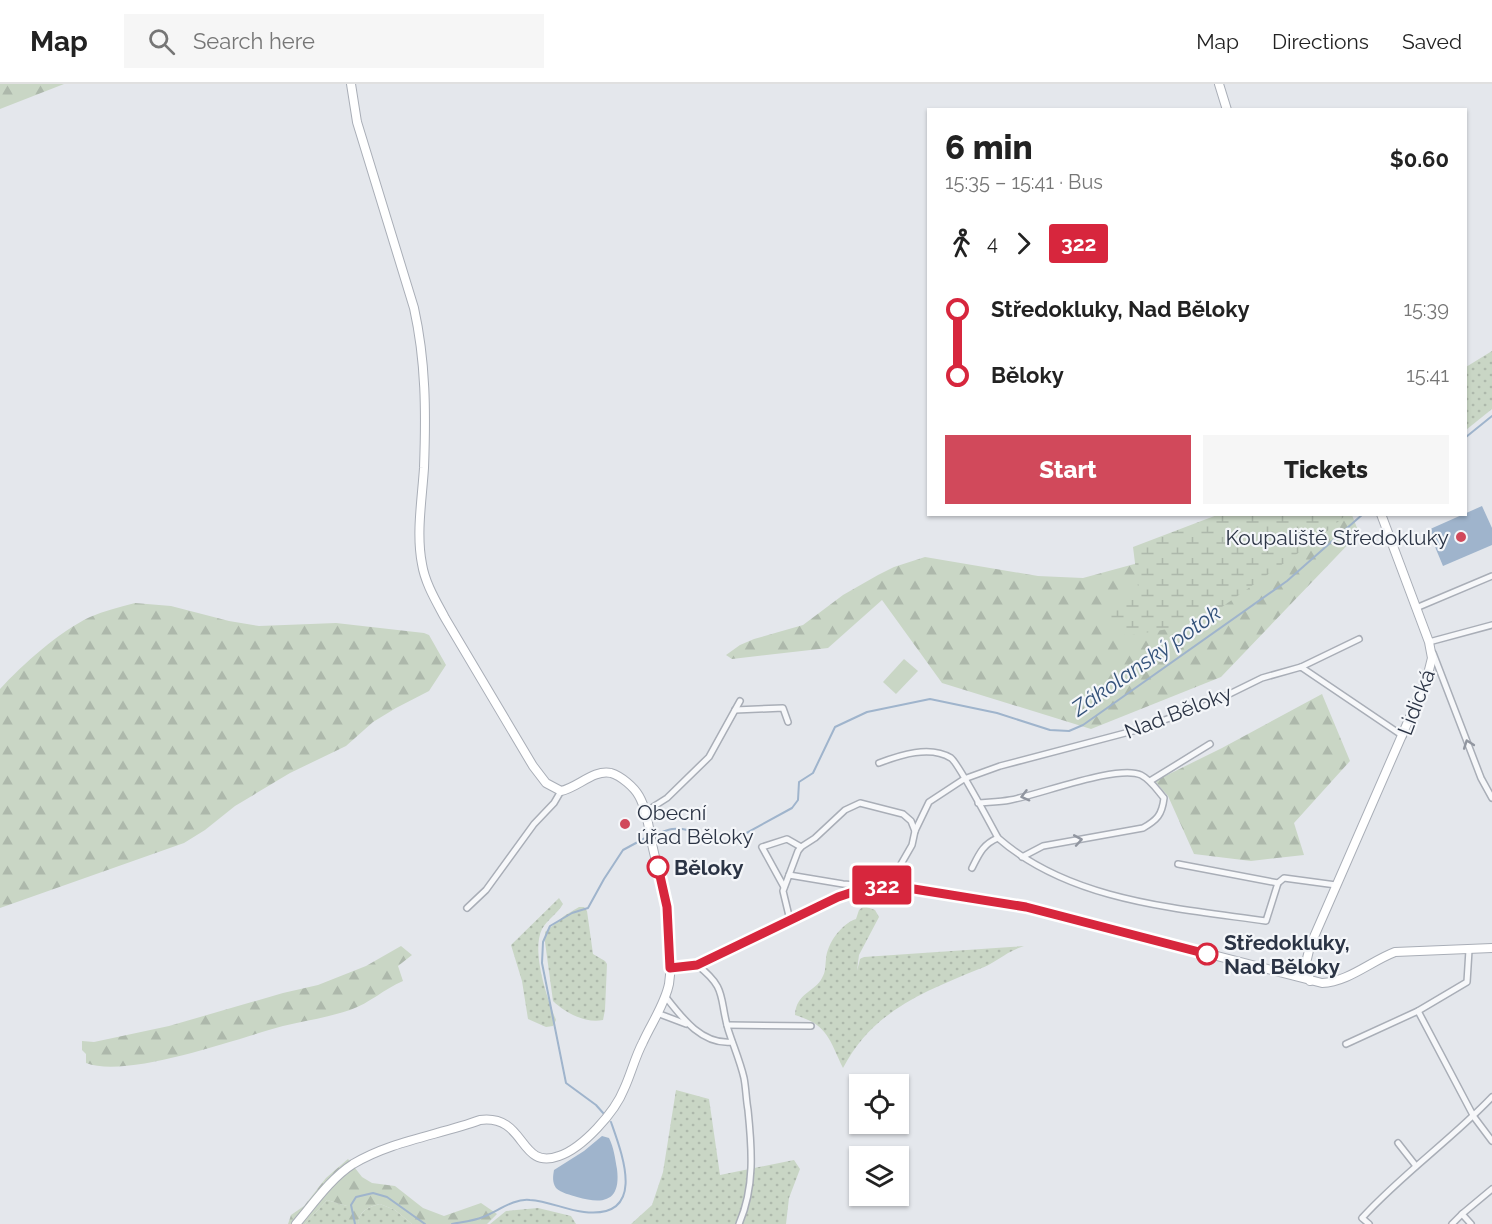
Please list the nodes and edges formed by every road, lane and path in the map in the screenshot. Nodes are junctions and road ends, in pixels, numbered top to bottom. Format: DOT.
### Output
graph roads {
  1 [pos="351,84"];
  2 [pos="1219,84"];
  3 [pos="1226,108"];
  4 [pos="1382,516"];
  5 [pos="1492,576"];
  6 [pos="1416,608"];
  7 [pos="1492,625"];
  8 [pos="1359,639"];
  9 [pos="1429,642"];
  10 [pos="1301,667"];
  11 [pos="740,701"];
  12 [pos="735,710"];
  13 [pos="788,722"];
  14 [pos="1403,736"];
  15 [pos="1210,744"];
  16 [pos="879,762"];
  17 [pos="964,779"];
  18 [pos="1150,781"];
  19 [pos="561,791"];
  20 [pos="1492,798"];
  21 [pos="978,803"];
  22 [pos="645,812"];
  23 [pos="915,831"];
  24 [pos="998,838"];
  25 [pos="801,847"];
  26 [pos="1023,857"];
  27 [pos="1178,864"];
  28 [pos="972,868"];
  29 [pos="789,875"];
  30 [pos="1278,883"];
  31 [pos="889,885"];
  32 [pos="1336,885"];
  33 [pos="871,886"];
  34 [pos="784,887"];
  35 [pos="466,908"];
  36 [pos="790,920"];
  37 [pos="1492,948"];
  38 [pos="1469,950"];
  39 [pos="697,965"];
  40 [pos="670,968"];
  41 [pos="1310,981"];
  42 [pos="665,996"];
  43 [pos="1418,1011"];
  44 [pos="657,1013"];
  45 [pos="687,1024"];
  46 [pos="727,1025"];
  47 [pos="812,1026"];
  48 [pos="732,1042"];
  49 [pos="1346,1044"];
  50 [pos="1492,1097"];
  51 [pos="1474,1117"];
  52 [pos="1492,1141"];
  53 [pos="1398,1143"];
  54 [pos="1416,1166"];
  55 [pos="1492,1189"];
  56 [pos="1462,1214"];
  57 [pos="296,1224"];
  58 [pos="739,1224"];
  59 [pos="1369,1224"];
  60 [pos="1452,1224"];
  61 [pos="1471,1224"];
  1 -- 19 [label="street"];
  2 -- 3 [label="street"];
  4 -- 6 [label="street, Lidická"];
  5 -- 6 [label="street"];
  6 -- 9 [label="street, Lidická"];
  7 -- 9 [label="street"];
  8 -- 10 [label="street, Nad Běloky"];
  9 -- 14 [label="street, Lidická"];
  20 -- 9 [label="street, one-way"];
  10 -- 14 [label="street"];
  10 -- 17 [label="street, Nad Běloky"];
  11 -- 12 [label="street"];
  12 -- 13 [label="street"];
  12 -- 22 [label="street"];
  14 -- 32 [label="street, Lidická"];
  15 -- 18 [label="street, Nad Běloky"];
  16 -- 17 [label="street"];
  17 -- 21 [label="street"];
  17 -- 23 [label="street, Nad Běloky"];
  18 -- 21 [label="street, Nad Běloky, one-way"];
  26 -- 18 [label="street, one-way"];
  19 -- 22 [label="street"];
  19 -- 35 [label="street"];
  21 -- 24 [label="street"];
  22 -- 40 [label="street"];
  23 -- 25 [label="street"];
  23 -- 31 [label="street, Nad Běloky"];
  24 -- 26 [label="street"];
  24 -- 28 [label="street"];
  25 -- 29 [label="street"];
  25 -- 34 [label="street"];
  26 -- 30 [label="street"];
  27 -- 30 [label="street"];
  29 -- 33 [label="street"];
  29 -- 34 [label="street"];
  30 -- 32 [label="street"];
  31 -- 33 [label="street"];
  31 -- 41 [label="street"];
  32 -- 41 [label="street, Lidická"];
  33 -- 36 [label="street"];
  34 -- 36 [label="street"];
  36 -- 39 [label="street"];
  37 -- 38 [label="street"];
  38 -- 41 [label="street"];
  38 -- 43 [label="street"];
  39 -- 40 [label="street"];
  39 -- 46 [label="street"];
  40 -- 42 [label="street"];
  42 -- 44 [label="street"];
  42 -- 45 [label="street"];
  43 -- 49 [label="street"];
  43 -- 51 [label="street"];
  44 -- 45 [label="street"];
  44 -- 57 [label="street"];
  45 -- 48 [label="street"];
  46 -- 47 [label="street"];
  46 -- 48 [label="street"];
  48 -- 58 [label="street"];
  50 -- 51 [label="street"];
  51 -- 52 [label="street"];
  51 -- 54 [label="street"];
  53 -- 54 [label="street"];
  54 -- 59 [label="street"];
  55 -- 56 [label="street"];
  56 -- 60 [label="street"];
  56 -- 61 [label="street"];
}
